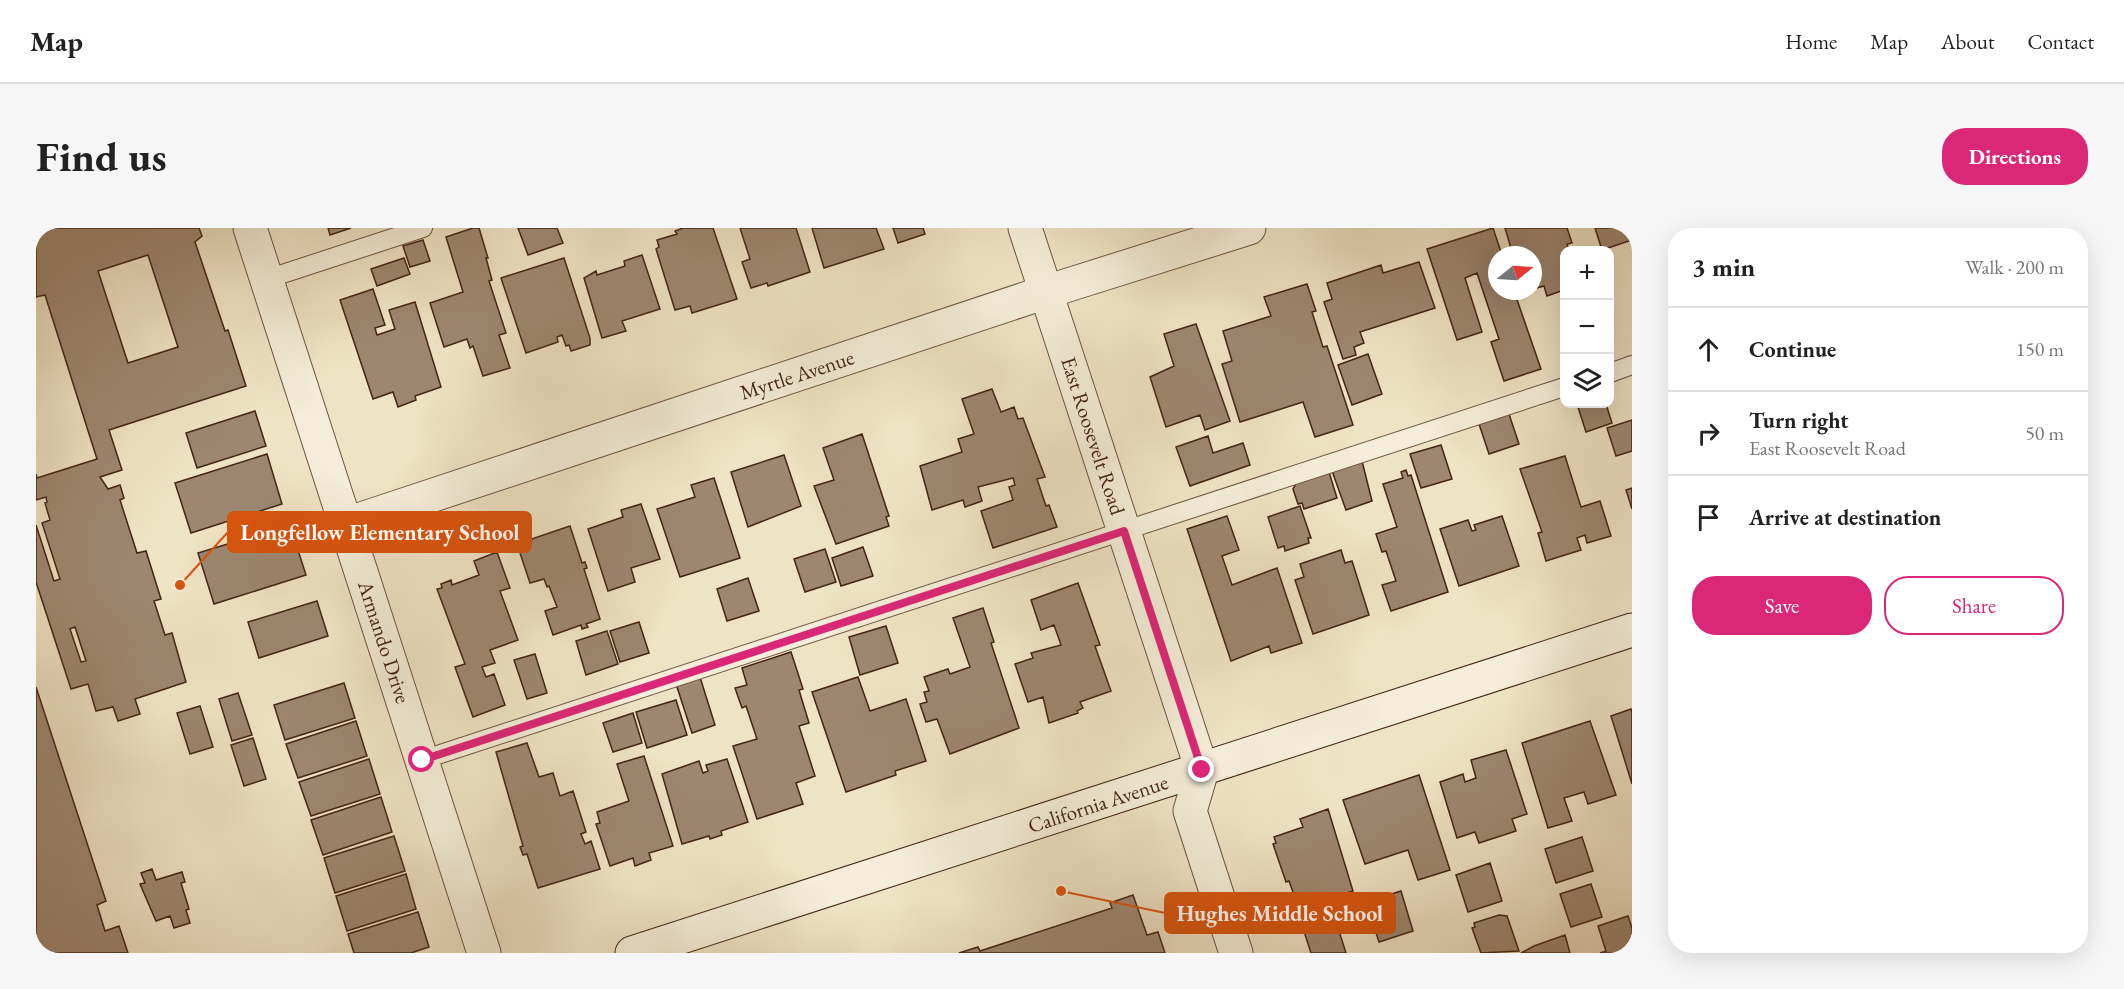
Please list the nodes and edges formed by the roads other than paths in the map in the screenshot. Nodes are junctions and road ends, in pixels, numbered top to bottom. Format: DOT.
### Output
graph roads {
  1 [pos="250,228"];
  2 [pos="423,228"];
  3 [pos="1025,228"];
  4 [pos="1249,228"];
  5 [pos="267,279"];
  6 [pos="1046,292"];
  7 [pos="1632,365"];
  8 [pos="1614,372"];
  9 [pos="1560,388"];
  10 [pos="346,524"];
  11 [pos="1124,531"];
  12 [pos="1632,630"];
  13 [pos="422,760"];
  14 [pos="1202,770"];
  15 [pos="484,953"];
  16 [pos="632,953"];
  17 [pos="1236,953"];
  1 -- 5 [label="street, Armando Drive"];
  2 -- 5 [label="lane"];
  3 -- 6 [label="street, East Roosevelt Road"];
  4 -- 6 [label="street, Myrtle Avenue"];
  5 -- 10 [label="street, Armando Drive"];
  6 -- 10 [label="street, Myrtle Avenue"];
  6 -- 11 [label="street, East Roosevelt Road"];
  7 -- 8 [label="lane"];
  9 -- 11 [label="lane"];
  10 -- 13 [label="street, Armando Drive"];
  11 -- 13 [label="lane"];
  11 -- 14 [label="street, East Roosevelt Road"];
  12 -- 14 [label="street, California Avenue"];
  13 -- 15 [label="street, Armando Drive"];
  14 -- 16 [label="street, California Avenue"];
  14 -- 17 [label="street"];
}
